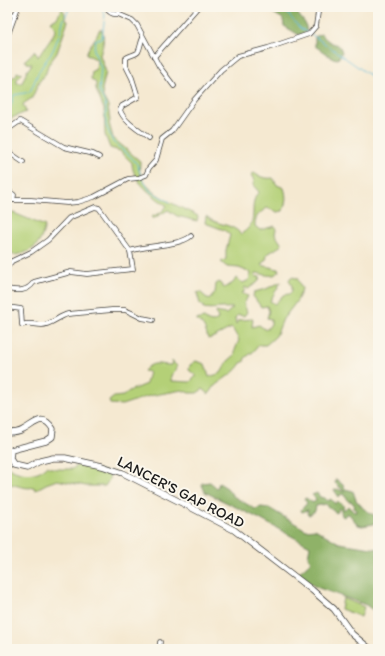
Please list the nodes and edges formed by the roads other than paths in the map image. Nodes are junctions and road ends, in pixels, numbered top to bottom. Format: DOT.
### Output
graph roads {
  1 [pos="18,7"];
  2 [pos="105,7"];
  3 [pos="121,7"];
  4 [pos="198,7"];
  5 [pos="321,7"];
  6 [pos="7,12"];
  7 [pos="118,14"];
  8 [pos="15,16"];
  9 [pos="7,37"];
  10 [pos="143,38"];
  11 [pos="154,57"];
  12 [pos="174,86"];
  13 [pos="7,130"];
  14 [pos="149,138"];
  15 [pos="7,151"];
  16 [pos="99,157"];
  17 [pos="23,162"];
  18 [pos="7,190"];
  19 [pos="7,200"];
  20 [pos="13,200"];
  21 [pos="191,236"];
  22 [pos="130,251"];
  23 [pos="7,267"];
  24 [pos="138,267"];
  25 [pos="133,269"];
  26 [pos="7,289"];
  27 [pos="7,307"];
  28 [pos="153,320"];
  29 [pos="7,433"];
  30 [pos="160,642"];
  31 [pos="159,649"];
  32 [pos="370,649"];
  1 -- 8 [label="street"];
  2 -- 7 [label="street"];
  3 -- 7 [label="street"];
  4 -- 11 [label="street"];
  5 -- 20 [label="street"];
  6 -- 8 [label="street"];
  7 -- 10 [label="street"];
  8 -- 9 [label="street"];
  10 -- 11 [label="street"];
  10 -- 14 [label="street"];
  11 -- 12 [label="street"];
  13 -- 16 [label="street"];
  15 -- 17 [label="street"];
  18 -- 20 [label="street"];
  19 -- 20 [label="street"];
  21 -- 22 [label="street"];
  22 -- 23 [label="street"];
  22 -- 25 [label="street"];
  24 -- 25 [label="street"];
  25 -- 26 [label="street"];
  27 -- 28 [label="street"];
  29 -- 32 [label="main road, LANCER'S GAP ROAD"];
  30 -- 31 [label="street"];
}
